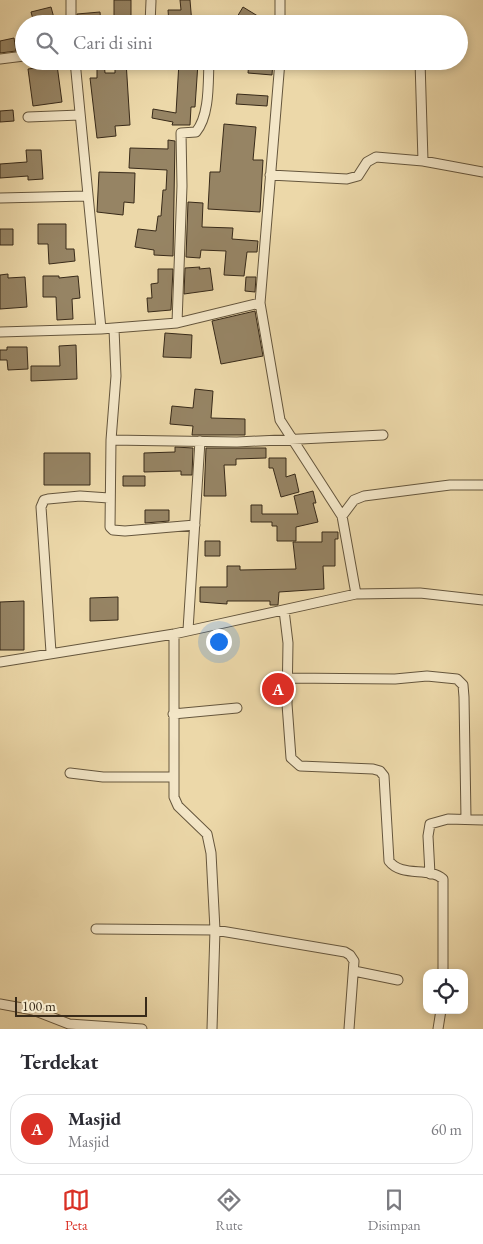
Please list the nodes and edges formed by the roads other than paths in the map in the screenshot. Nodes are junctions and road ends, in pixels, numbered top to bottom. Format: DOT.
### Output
graph roads {
  1 [pos="71,0"];
  2 [pos="280,0"];
  3 [pos="151,1"];
  4 [pos="71,15"];
  5 [pos="150,15"];
  6 [pos="280,15"];
  7 [pos="15,57"];
  8 [pos="0,59"];
  9 [pos="76,70"];
  10 [pos="208,70"];
  11 [pos="279,70"];
  12 [pos="420,70"];
  13 [pos="80,115"];
  14 [pos="28,117"];
  15 [pos="423,161"];
  16 [pos="483,172"];
  17 [pos="270,175"];
  18 [pos="87,196"];
  19 [pos="0,198"];
  20 [pos="260,303"];
  21 [pos="177,323"];
  22 [pos="114,329"];
  23 [pos="100,330"];
  24 [pos="0,332"];
  25 [pos="383,434"];
  26 [pos="111,440"];
  27 [pos="291,440"];
  28 [pos="200,441"];
  29 [pos="483,485"];
  30 [pos="109,498"];
  31 [pos="342,516"];
  32 [pos="195,525"];
  33 [pos="356,594"];
  34 [pos="483,600"];
  35 [pos="284,610"];
  36 [pos="188,630"];
  37 [pos="174,634"];
  38 [pos="51,652"];
  39 [pos="0,662"];
  40 [pos="287,678"];
  41 [pos="237,708"];
  42 [pos="173,714"];
  43 [pos="70,773"];
  44 [pos="172,777"];
  45 [pos="466,818"];
  46 [pos="483,820"];
  47 [pos="430,874"];
  48 [pos="96,929"];
  49 [pos="215,930"];
  50 [pos="443,969"];
  51 [pos="354,971"];
  52 [pos="398,980"];
  53 [pos="0,1004"];
  54 [pos="440,1014"];
  55 [pos="142,1029"];
  56 [pos="212,1029"];
  57 [pos="349,1029"];
  58 [pos="438,1029"];
  1 -- 4 [label="street"];
  2 -- 6 [label="street"];
  3 -- 5 [label="street"];
  7 -- 8 [label="street"];
  9 -- 13 [label="street"];
  10 -- 21 [label="street"];
  11 -- 17 [label="street"];
  12 -- 15 [label="street"];
  13 -- 14 [label="street"];
  13 -- 18 [label="street"];
  15 -- 16 [label="street"];
  15 -- 17 [label="street"];
  17 -- 20 [label="street"];
  18 -- 19 [label="street"];
  18 -- 23 [label="street"];
  20 -- 21 [label="street"];
  20 -- 27 [label="street"];
  21 -- 22 [label="street"];
  22 -- 23 [label="street"];
  22 -- 26 [label="street"];
  23 -- 24 [label="street"];
  25 -- 27 [label="street"];
  26 -- 28 [label="street"];
  26 -- 30 [label="street"];
  27 -- 28 [label="street"];
  27 -- 31 [label="street"];
  28 -- 32 [label="street"];
  29 -- 31 [label="street"];
  30 -- 32 [label="street"];
  30 -- 38 [label="street"];
  31 -- 33 [label="street"];
  32 -- 36 [label="street"];
  33 -- 34 [label="street"];
  33 -- 35 [label="street"];
  35 -- 36 [label="street"];
  35 -- 40 [label="street"];
  36 -- 37 [label="street"];
  37 -- 38 [label="street"];
  37 -- 42 [label="street"];
  38 -- 39 [label="street"];
  40 -- 45 [label="street"];
  40 -- 47 [label="street"];
  41 -- 42 [label="street"];
  42 -- 44 [label="street"];
  43 -- 44 [label="street"];
  44 -- 49 [label="street"];
  45 -- 46 [label="street"];
  45 -- 47 [label="street"];
  47 -- 50 [label="street"];
  48 -- 49 [label="street"];
  49 -- 51 [label="street"];
  49 -- 56 [label="street"];
  51 -- 52 [label="street"];
  51 -- 57 [label="street"];
  53 -- 55 [label="street"];
  54 -- 58 [label="street"];
}
